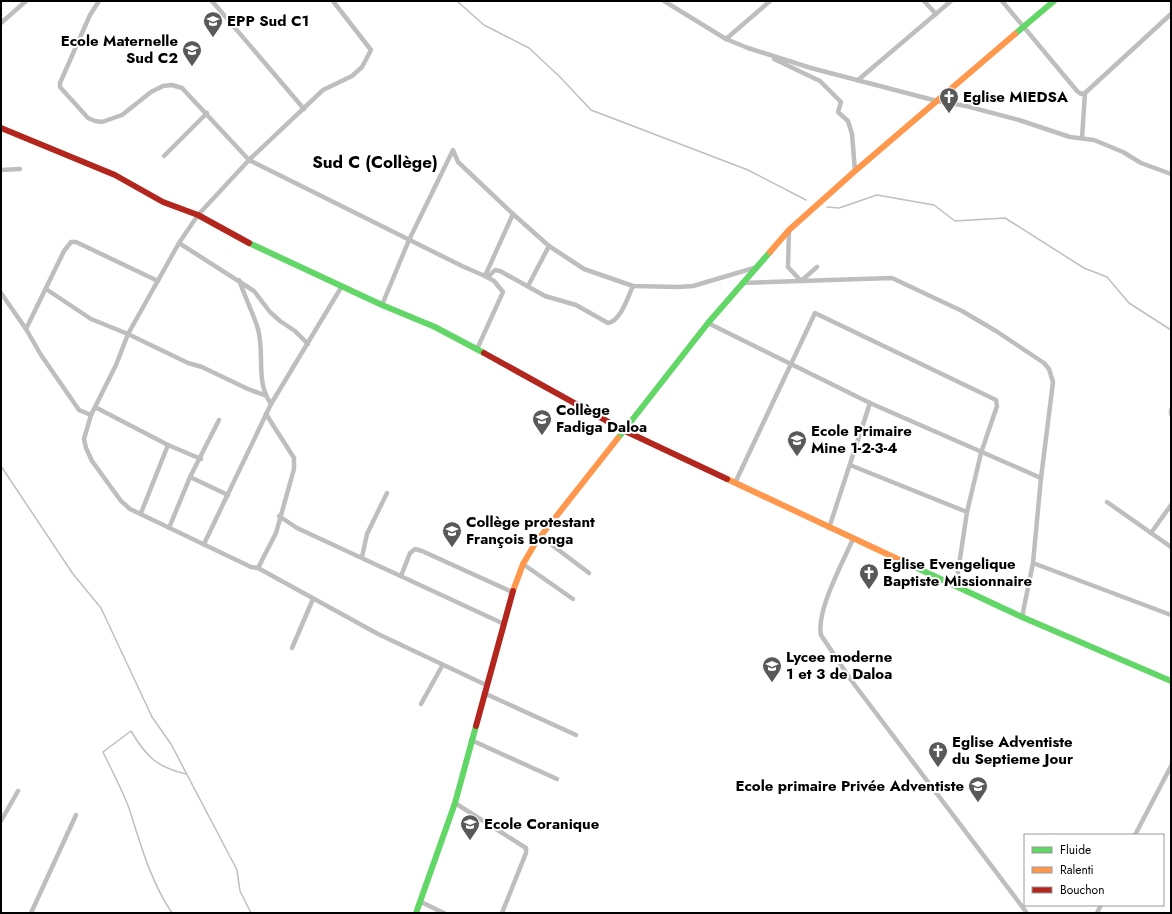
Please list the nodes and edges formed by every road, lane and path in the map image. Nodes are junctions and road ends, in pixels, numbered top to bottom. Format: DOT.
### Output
graph roads {
  1 [pos="26,1"];
  2 [pos="99,1"];
  3 [pos="212,1"];
  4 [pos="333,1"];
  5 [pos="664,1"];
  6 [pos="674,1"];
  7 [pos="770,1"];
  8 [pos="924,1"];
  9 [pos="951,1"];
  10 [pos="1002,1"];
  11 [pos="1054,1"];
  12 [pos="670,5"];
  13 [pos="936,14"];
  14 [pos="1171,14"];
  15 [pos="1,23"];
  16 [pos="1025,26"];
  17 [pos="726,39"];
  18 [pos="754,50"];
  19 [pos="858,80"];
  20 [pos="1085,93"];
  21 [pos="937,102"];
  22 [pos="304,109"];
  23 [pos="207,113"];
  24 [pos="1,128"];
  25 [pos="1082,138"];
  26 [pos="164,156"];
  27 [pos="249,160"];
  28 [pos="20,169"];
  29 [pos="1,170"];
  30 [pos="855,171"];
  31 [pos="1171,174"];
  32 [pos="513,214"];
  33 [pos="198,215"];
  34 [pos="789,230"];
  35 [pos="409,240"];
  36 [pos="179,243"];
  37 [pos="549,246"];
  38 [pos="817,267"];
  39 [pos="754,268"];
  40 [pos="485,276"];
  41 [pos="239,280"];
  42 [pos="158,281"];
  43 [pos="742,283"];
  44 [pos="342,286"];
  45 [pos="528,286"];
  46 [pos="633,286"];
  47 [pos="46,290"];
  48 [pos="1,293"];
  49 [pos="382,305"];
  50 [pos="708,323"];
  51 [pos="26,330"];
  52 [pos="128,334"];
  53 [pos="308,344"];
  54 [pos="476,349"];
  55 [pos="790,363"];
  56 [pos="264,395"];
  57 [pos="870,403"];
  58 [pos="271,404"];
  59 [pos="95,407"];
  60 [pos="1171,410"];
  61 [pos="266,414"];
  62 [pos="1171,414"];
  63 [pos="91,415"];
  64 [pos="219,420"];
  65 [pos="623,430"];
  66 [pos="168,445"];
  67 [pos="981,453"];
  68 [pos="201,459"];
  69 [pos="850,465"];
  70 [pos="190,477"];
  71 [pos="1040,478"];
  72 [pos="735,483"];
  73 [pos="387,493"];
  74 [pos="228,495"];
  75 [pos="1107,502"];
  76 [pos="1171,505"];
  77 [pos="968,512"];
  78 [pos="141,513"];
  79 [pos="279,516"];
  80 [pos="169,528"];
  81 [pos="830,528"];
  82 [pos="1151,533"];
  83 [pos="540,536"];
  84 [pos="853,539"];
  85 [pos="204,544"];
  86 [pos="1171,547"];
  87 [pos="362,557"];
  88 [pos="1033,563"];
  89 [pos="523,564"];
  90 [pos="258,568"];
  91 [pos="589,573"];
  92 [pos="401,576"];
  93 [pos="956,585"];
  94 [pos="512,592"];
  95 [pos="314,599"];
  96 [pos="572,599"];
  97 [pos="1171,615"];
  98 [pos="1022,617"];
  99 [pos="504,624"];
  100 [pos="292,648"];
  101 [pos="442,666"];
  102 [pos="1171,681"];
  103 [pos="486,685"];
  104 [pos="484,693"];
  105 [pos="421,704"];
  106 [pos="576,735"];
  107 [pos="471,740"];
  108 [pos="1171,766"];
  109 [pos="557,779"];
  110 [pos="18,791"];
  111 [pos="455,803"];
  112 [pos="76,815"];
  113 [pos="1,821"];
  114 [pos="1136,834"];
  115 [pos="421,902"];
  116 [pos="31,913"];
  117 [pos="416,913"];
  118 [pos="444,913"];
  119 [pos="502,913"];
  120 [pos="1027,913"];
  1 -- 15 [label="street"];
  2 -- 23 [label="street"];
  3 -- 22 [label="street"];
  4 -- 22 [label="street"];
  5 -- 12 [label="street"];
  6 -- 12 [label="street"];
  7 -- 17 [label="street"];
  8 -- 13 [label="street"];
  9 -- 13 [label="street"];
  10 -- 16 [label="street"];
  11 -- 16 [label="street"];
  12 -- 17 [label="street"];
  13 -- 19 [label="street"];
  14 -- 20 [label="street"];
  16 -- 20 [label="street"];
  16 -- 21 [label="street"];
  17 -- 18 [label="street"];
  18 -- 19 [label="street"];
  18 -- 30 [label="street"];
  19 -- 21 [label="street"];
  20 -- 25 [label="street"];
  21 -- 25 [label="street"];
  21 -- 30 [label="street"];
  22 -- 27 [label="street"];
  23 -- 26 [label="street"];
  23 -- 27 [label="street"];
  24 -- 33 [label="street"];
  25 -- 31 [label="street"];
  27 -- 33 [label="street"];
  27 -- 35 [label="street"];
  28 -- 29 [label="street"];
  30 -- 34 [label="street"];
  32 -- 35 [label="street"];
  32 -- 37 [label="street"];
  32 -- 40 [label="street"];
  33 -- 36 [label="street"];
  33 -- 44 [label="street"];
  34 -- 38 [label="street"];
  34 -- 39 [label="street"];
  35 -- 40 [label="street"];
  35 -- 49 [label="street"];
  36 -- 41 [label="street"];
  36 -- 42 [label="street"];
  37 -- 45 [label="street"];
  37 -- 46 [label="street"];
  39 -- 43 [label="street"];
  39 -- 46 [label="street"];
  40 -- 45 [label="street"];
  40 -- 54 [label="street"];
  41 -- 53 [label="street"];
  41 -- 56 [label="street"];
  42 -- 47 [label="street"];
  42 -- 52 [label="street"];
  43 -- 50 [label="street"];
  43 -- 71 [label="street"];
  44 -- 49 [label="street"];
  44 -- 53 [label="street"];
  45 -- 46 [label="street"];
  47 -- 51 [label="street"];
  47 -- 52 [label="street"];
  48 -- 51 [label="street"];
  49 -- 54 [label="street"];
  50 -- 55 [label="street"];
  50 -- 65 [label="street"];
  51 -- 63 [label="street"];
  52 -- 56 [label="street"];
  52 -- 59 [label="street"];
  53 -- 58 [label="street"];
  54 -- 65 [label="street"];
  55 -- 57 [label="street"];
  55 -- 67 [label="street"];
  55 -- 72 [label="street"];
  56 -- 58 [label="street"];
  57 -- 67 [label="street"];
  57 -- 69 [label="street"];
  58 -- 61 [label="street"];
  59 -- 63 [label="street"];
  59 -- 66 [label="street"];
  60 -- 62 [label="street"];
  61 -- 74 [label="street"];
  61 -- 79 [label="street"];
  63 -- 78 [label="street"];
  64 -- 68 [label="street"];
  65 -- 72 [label="street"];
  65 -- 83 [label="street"];
  66 -- 68 [label="street"];
  66 -- 78 [label="street"];
  67 -- 71 [label="street"];
  67 -- 77 [label="street"];
  68 -- 70 [label="street"];
  69 -- 77 [label="street"];
  69 -- 81 [label="street"];
  70 -- 74 [label="street"];
  70 -- 80 [label="street"];
  71 -- 88 [label="street"];
  72 -- 81 [label="street"];
  73 -- 87 [label="street"];
  74 -- 85 [label="street"];
  75 -- 82 [label="street"];
  76 -- 82 [label="street"];
  77 -- 93 [label="street"];
  78 -- 80 [label="street"];
  79 -- 87 [label="street"];
  79 -- 90 [label="street"];
  80 -- 85 [label="street"];
  81 -- 84 [label="street"];
  82 -- 86 [label="street"];
  83 -- 89 [label="street"];
  83 -- 91 [label="street"];
  84 -- 93 [label="street"];
  84 -- 120 [label="street"];
  85 -- 90 [label="street"];
  87 -- 92 [label="street"];
  88 -- 97 [label="street"];
  88 -- 98 [label="street"];
  89 -- 94 [label="street"];
  89 -- 96 [label="street"];
  90 -- 95 [label="street"];
  92 -- 94 [label="street"];
  92 -- 99 [label="street"];
  93 -- 98 [label="street"];
  94 -- 99 [label="street"];
  95 -- 100 [label="street"];
  95 -- 101 [label="street"];
  98 -- 102 [label="street"];
  99 -- 103 [label="street"];
  101 -- 103 [label="street"];
  101 -- 105 [label="street"];
  103 -- 104 [label="street"];
  104 -- 106 [label="street"];
  104 -- 107 [label="street"];
  107 -- 109 [label="street"];
  107 -- 111 [label="street"];
  108 -- 114 [label="street"];
  110 -- 113 [label="street"];
  111 -- 115 [label="street"];
  111 -- 119 [label="street"];
  112 -- 116 [label="street"];
  115 -- 117 [label="street"];
  115 -- 118 [label="street"];
}
